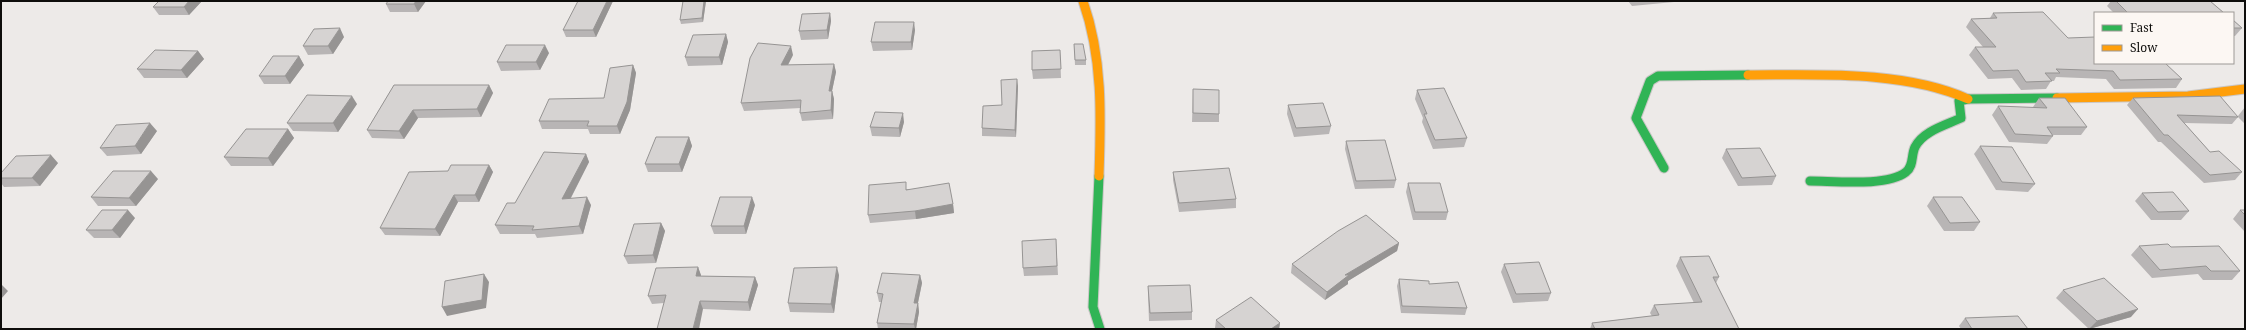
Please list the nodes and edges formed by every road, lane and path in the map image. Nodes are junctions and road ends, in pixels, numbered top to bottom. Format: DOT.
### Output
graph roads {
  1 [pos="1083,1"];
  2 [pos="2245,89"];
  3 [pos="1968,99"];
  4 [pos="1664,168"];
  5 [pos="1810,181"];
  6 [pos="1100,329"];
  1 -- 6 [label="street"];
  2 -- 3 [label="street"];
  3 -- 4 [label="street"];
  3 -- 5 [label="street"];
}
